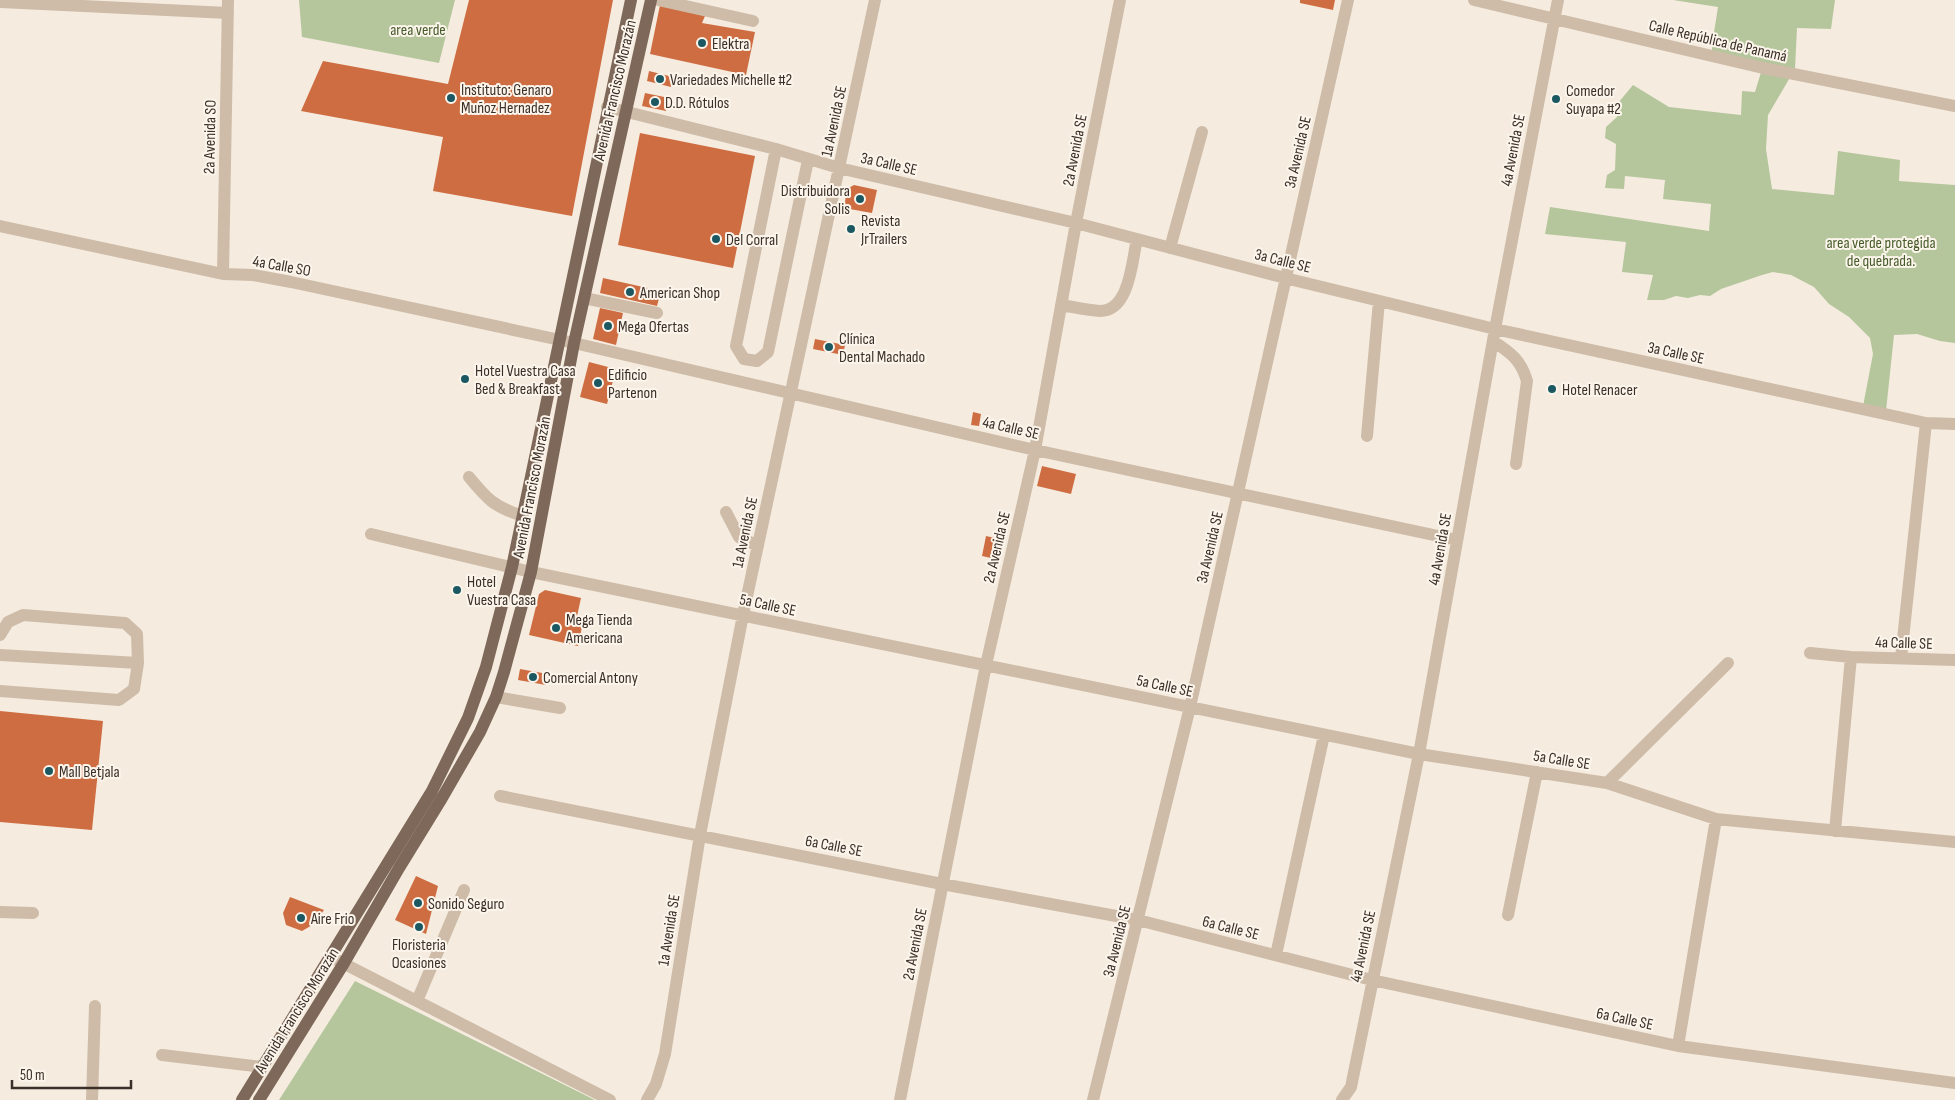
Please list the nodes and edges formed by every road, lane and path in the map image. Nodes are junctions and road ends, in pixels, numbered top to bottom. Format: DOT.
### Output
graph roads {
  1 [pos="631,0"];
  2 [pos="651,0"];
  3 [pos="658,0"];
  4 [pos="875,0"];
  5 [pos="1120,0"];
  6 [pos="1348,0"];
  7 [pos="1474,0"];
  8 [pos="1558,0"];
  9 [pos="0,2"];
  10 [pos="228,6"];
  11 [pos="1554,18"];
  12 [pos="753,21"];
  13 [pos="1955,106"];
  14 [pos="607,107"];
  15 [pos="626,111"];
  16 [pos="1202,132"];
  17 [pos="776,149"];
  18 [pos="808,160"];
  19 [pos="839,168"];
  20 [pos="1076,224"];
  21 [pos="0,226"];
  22 [pos="1137,239"];
  23 [pos="1170,248"];
  24 [pos="223,274"];
  25 [pos="1285,278"];
  26 [pos="584,298"];
  27 [pos="1379,301"];
  28 [pos="1061,305"];
  29 [pos="657,313"];
  30 [pos="1494,335"];
  31 [pos="558,340"];
  32 [pos="574,343"];
  33 [pos="791,394"];
  34 [pos="1926,423"];
  35 [pos="1955,424"];
  36 [pos="1367,436"];
  37 [pos="1035,450"];
  38 [pos="1516,464"];
  39 [pos="469,477"];
  40 [pos="1238,493"];
  41 [pos="726,512"];
  42 [pos="523,516"];
  43 [pos="372,534"];
  44 [pos="1457,540"];
  45 [pos="758,546"];
  46 [pos="512,567"];
  47 [pos="531,572"];
  48 [pos="743,615"];
  49 [pos="0,635"];
  50 [pos="1810,653"];
  51 [pos="0,655"];
  52 [pos="1851,657"];
  53 [pos="1901,658"];
  54 [pos="1955,660"];
  55 [pos="138,663"];
  56 [pos="1728,663"];
  57 [pos="986,665"];
  58 [pos="0,691"];
  59 [pos="496,697"];
  60 [pos="1190,707"];
  61 [pos="560,708"];
  62 [pos="1324,735"];
  63 [pos="1418,754"];
  64 [pos="1537,772"];
  65 [pos="1607,783"];
  66 [pos="437,795"];
  67 [pos="500,796"];
  68 [pos="1716,819"];
  69 [pos="417,827"];
  70 [pos="1835,831"];
  71 [pos="700,835"];
  72 [pos="1955,842"];
  73 [pos="942,884"];
  74 [pos="464,890"];
  75 [pos="0,912"];
  76 [pos="33,913"];
  77 [pos="1508,914"];
  78 [pos="1138,920"];
  79 [pos="1276,955"];
  80 [pos="331,957"];
  81 [pos="344,963"];
  82 [pos="1372,980"];
  83 [pos="417,1001"];
  84 [pos="95,1006"];
  85 [pos="1678,1046"];
  86 [pos="162,1055"];
  87 [pos="262,1067"];
  88 [pos="1955,1083"];
  89 [pos="92,1100"];
  90 [pos="242,1100"];
  91 [pos="259,1100"];
  92 [pos="610,1100"];
  93 [pos="647,1100"];
  94 [pos="900,1100"];
  95 [pos="1093,1100"];
  96 [pos="1342,1100"];
  1 -- 14 [label="main road, Avenida Francisco Morazán"];
  2 -- 15 [label="main road, Avenida Francisco Morazán"];
  3 -- 12 [label="street"];
  4 -- 19 [label="street, 1a Avenida SE"];
  5 -- 20 [label="street, 2a Avenida SE"];
  6 -- 25 [label="street, 3a Avenida SE"];
  7 -- 11 [label="street, Calle República de Panamá"];
  8 -- 11 [label="street, 4a Avenida SE"];
  9 -- 10 [label="street"];
  10 -- 24 [label="street, 2a Avenida SO"];
  11 -- 13 [label="street, Calle República de Panamá"];
  11 -- 30 [label="street, 4a Avenida SE"];
  14 -- 15 [label="street, 3a Calle SE"];
  14 -- 31 [label="main road, Avenida Francisco Morazán"];
  15 -- 17 [label="street, 3a Calle SE"];
  15 -- 26 [label="main road, Avenida Francisco Morazán"];
  16 -- 23 [label="street"];
  17 -- 18 [label="street, 3a Calle SE"];
  17 -- 18 [label="street"];
  18 -- 19 [label="street, 3a Calle SE"];
  19 -- 20 [label="street, 3a Calle SE"];
  19 -- 33 [label="street, 1a Avenida SE"];
  20 -- 22 [label="street, 3a Calle SE"];
  20 -- 28 [label="street, 2a Avenida SE"];
  21 -- 24 [label="street, 4a Calle SO"];
  22 -- 23 [label="street, 3a Calle SE"];
  22 -- 28 [label="street"];
  23 -- 25 [label="street, 3a Calle SE"];
  24 -- 31 [label="street, 4a Calle SO"];
  25 -- 27 [label="street, 3a Calle SE"];
  25 -- 40 [label="street, 3a Avenida SE"];
  26 -- 29 [label="street"];
  26 -- 32 [label="main road, Avenida Francisco Morazán"];
  27 -- 30 [label="street, 3a Calle SE"];
  27 -- 36 [label="street"];
  28 -- 37 [label="street, 2a Avenida SE"];
  30 -- 34 [label="street, 3a Calle SE"];
  30 -- 38 [label="street"];
  30 -- 44 [label="street, 4a Avenida SE"];
  31 -- 32 [label="street, 4a Calle SE"];
  31 -- 42 [label="main road, Avenida Francisco Morazán"];
  32 -- 33 [label="street, 4a Calle SE"];
  32 -- 47 [label="main road, Avenida Francisco Morazán"];
  33 -- 37 [label="street, 4a Calle SE"];
  33 -- 45 [label="street, 1a Avenida SE"];
  34 -- 35 [label="street, 3a Calle SE"];
  34 -- 53 [label="street"];
  37 -- 40 [label="street, 4a Calle SE"];
  37 -- 57 [label="street, 2a Avenida SE"];
  39 -- 42 [label="street"];
  40 -- 44 [label="street, 4a Calle SE"];
  40 -- 60 [label="street, 3a Avenida SE"];
  41 -- 45 [label="street"];
  42 -- 46 [label="main road, Avenida Francisco Morazán"];
  43 -- 46 [label="street, 5a Calle SE"];
  44 -- 63 [label="street, 4a Avenida SE"];
  45 -- 48 [label="street, 1a Avenida SE"];
  46 -- 47 [label="street, 5a Calle SE"];
  46 -- 66 [label="main road, Avenida Francisco Morazán"];
  47 -- 48 [label="street, 5a Calle SE"];
  47 -- 59 [label="main road, Avenida Francisco Morazán"];
  48 -- 57 [label="street, 5a Calle SE"];
  48 -- 71 [label="street, 1a Avenida SE"];
  49 -- 55 [label="street"];
  50 -- 52 [label="street, 4a Calle SE"];
  51 -- 55 [label="street"];
  52 -- 53 [label="street, 4a Calle SE"];
  52 -- 70 [label="street"];
  53 -- 54 [label="street, 4a Calle SE"];
  55 -- 58 [label="street"];
  56 -- 65 [label="street"];
  57 -- 60 [label="street, 5a Calle SE"];
  57 -- 73 [label="street, 2a Avenida SE"];
  59 -- 61 [label="street"];
  59 -- 66 [label="main road, Avenida Francisco Morazán"];
  60 -- 62 [label="street, 5a Calle SE"];
  60 -- 78 [label="street, 3a Avenida SE"];
  62 -- 63 [label="street, 5a Calle SE"];
  62 -- 79 [label="street"];
  63 -- 64 [label="street, 5a Calle SE"];
  63 -- 82 [label="street, 4a Avenida SE"];
  64 -- 65 [label="street, 5a Calle SE"];
  64 -- 77 [label="street"];
  65 -- 68 [label="street, 5a Calle SE"];
  66 -- 69 [label="main road, Avenida Francisco Morazán"];
  67 -- 71 [label="street, 6a Calle SE"];
  68 -- 70 [label="street, 5a Calle SE"];
  68 -- 85 [label="street"];
  69 -- 80 [label="main road, Avenida Francisco Morazán"];
  69 -- 81 [label="main road, Avenida Francisco Morazán"];
  70 -- 72 [label="street, 5a Calle SE"];
  71 -- 73 [label="street, 6a Calle SE"];
  71 -- 93 [label="street, 1a Avenida SE"];
  73 -- 78 [label="street, 6a Calle SE"];
  73 -- 94 [label="street, 2a Avenida SE"];
  74 -- 83 [label="street"];
  75 -- 76 [label="street"];
  78 -- 79 [label="street, 6a Calle SE"];
  78 -- 95 [label="street, 3a Avenida SE"];
  79 -- 82 [label="street, 6a Calle SE"];
  80 -- 81 [label="street"];
  80 -- 87 [label="main road, Avenida Francisco Morazán"];
  81 -- 83 [label="street"];
  81 -- 91 [label="main road, Avenida Francisco Morazán"];
  82 -- 85 [label="street, 6a Calle SE"];
  82 -- 96 [label="street, 4a Avenida SE"];
  83 -- 92 [label="street"];
  84 -- 89 [label="street"];
  85 -- 88 [label="street, 6a Calle SE"];
  86 -- 87 [label="street"];
  87 -- 90 [label="main road, Avenida Francisco Morazán"];
}
